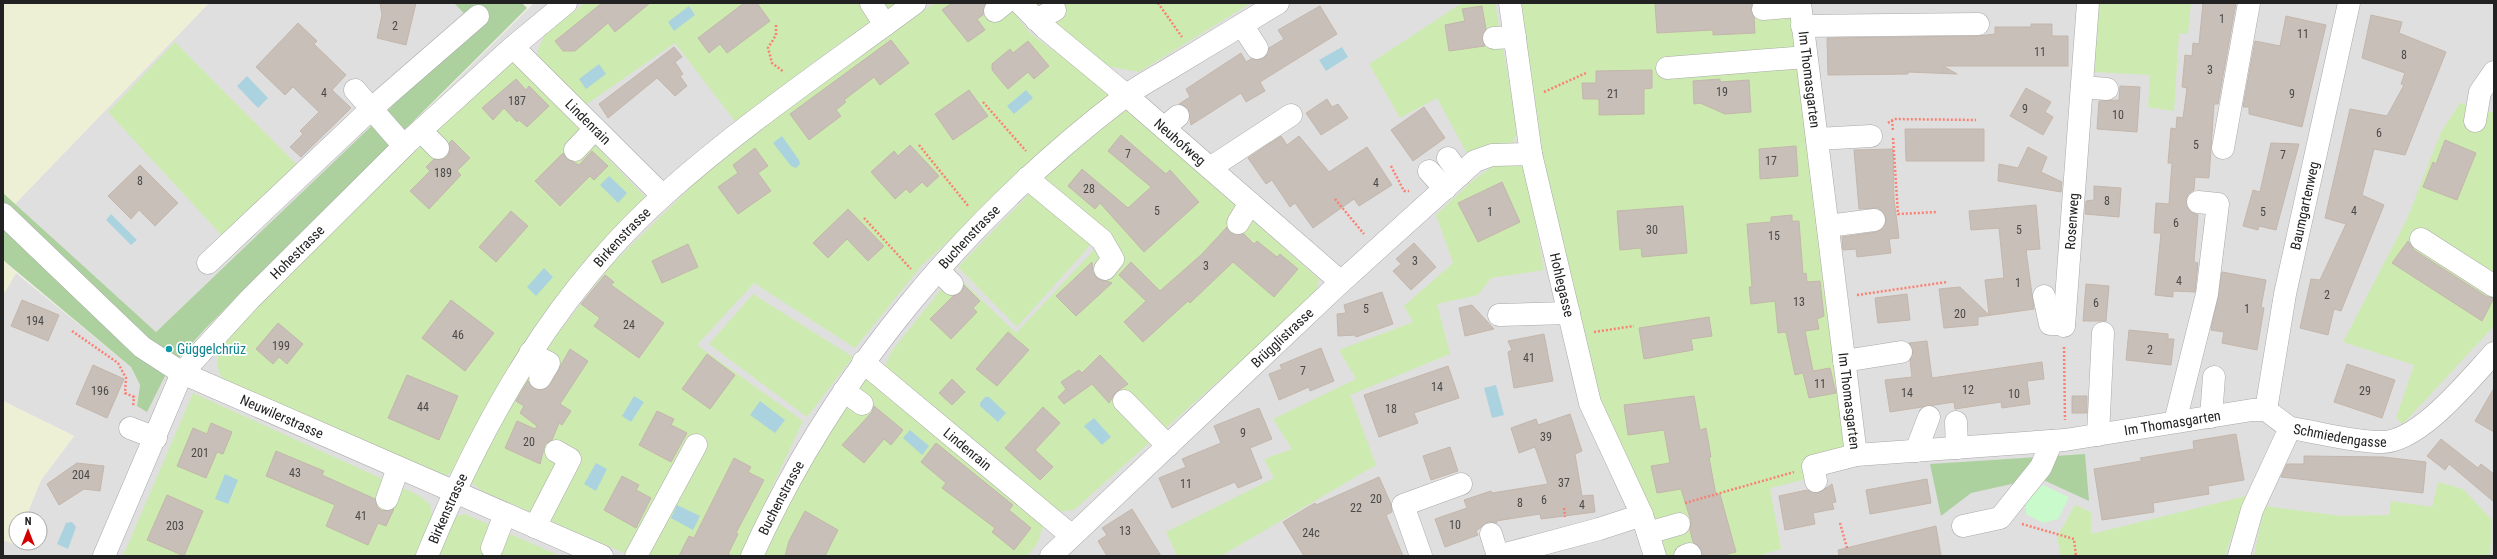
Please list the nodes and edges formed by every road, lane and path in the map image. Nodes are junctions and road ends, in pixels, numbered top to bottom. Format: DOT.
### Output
graph roads {
  1 [pos="566,3"];
  2 [pos="871,3"];
  3 [pos="915,3"];
  4 [pos="1020,3"];
  5 [pos="1158,3"];
  6 [pos="1278,3"];
  7 [pos="1510,3"];
  8 [pos="2088,3"];
  9 [pos="2249,3"];
  10 [pos="2349,3"];
  11 [pos="1763,9"];
  12 [pos="1801,11"];
  13 [pos="1245,15"];
  14 [pos="478,16"];
  15 [pos="1978,24"];
  16 [pos="776,25"];
  17 [pos="885,25"];
  18 [pos="1515,37"];
  19 [pos="1494,38"];
  20 [pos="513,47"];
  21 [pos="1257,48"];
  22 [pos="1194,54"];
  23 [pos="1806,57"];
  24 [pos="1667,68"];
  25 [pos="2494,72"];
  26 [pos="1586,73"];
  27 [pos="810,80"];
  28 [pos="2082,87"];
  29 [pos="2107,89"];
  30 [pos="354,90"];
  31 [pos="1126,95"];
  32 [pos="1524,101"];
  33 [pos="983,102"];
  34 [pos="371,109"];
  35 [pos="1291,115"];
  36 [pos="1892,120"];
  37 [pos="1976,120"];
  38 [pos="2475,121"];
  39 [pos="595,129"];
  40 [pos="421,130"];
  41 [pos="1879,133"];
  42 [pos="1817,139"];
  43 [pos="919,145"];
  44 [pos="404,146"];
  45 [pos="438,148"];
  46 [pos="2223,148"];
  47 [pos="575,150"];
  48 [pos="1531,154"];
  49 [pos="1391,166"];
  50 [pos="1210,168"];
  51 [pos="1429,171"];
  52 [pos="1033,172"];
  53 [pos="1451,174"];
  54 [pos="663,196"];
  55 [pos="1335,199"];
  56 [pos="2198,202"];
  57 [pos="1250,203"];
  58 [pos="1426,205"];
  59 [pos="1937,212"];
  60 [pos="3,214"];
  61 [pos="864,218"];
  62 [pos="1874,220"];
  63 [pos="981,223"];
  64 [pos="1238,223"];
  65 [pos="1828,226"];
  66 [pos="2421,239"];
  67 [pos="1376,250"];
  68 [pos="208,263"];
  69 [pos="1105,270"];
  70 [pos="939,280"];
  71 [pos="1341,282"];
  72 [pos="1947,282"];
  73 [pos="2494,286"];
  74 [pos="2044,296"];
  75 [pos="1836,297"];
  76 [pos="1568,313"];
  77 [pos="1499,315"];
  78 [pos="2064,325"];
  79 [pos="1634,326"];
  80 [pos="72,331"];
  81 [pos="2103,334"];
  82 [pos="1574,336"];
  83 [pos="1901,352"];
  84 [pos="530,353"];
  85 [pos="2494,353"];
  86 [pos="1844,361"];
  87 [pos="863,362"];
  88 [pos="182,373"];
  89 [pos="2214,377"];
  90 [pos="540,378"];
  91 [pos="844,391"];
  92 [pos="1124,401"];
  93 [pos="862,404"];
  94 [pos="2266,410"];
  95 [pos="1929,417"];
  96 [pos="2211,417"];
  97 [pos="1956,422"];
  98 [pos="2175,422"];
  99 [pos="130,428"];
  100 [pos="2290,428"];
  101 [pos="2098,435"];
  102 [pos="156,438"];
  103 [pos="2059,440"];
  104 [pos="696,445"];
  105 [pos="1168,446"];
  106 [pos="1956,448"];
  107 [pos="556,451"];
  108 [pos="1916,451"];
  109 [pos="1856,455"];
  110 [pos="398,468"];
  111 [pos="1815,474"];
  112 [pos="1461,484"];
  113 [pos="453,492"];
  114 [pos="387,499"];
  115 [pos="505,514"];
  116 [pos="1679,514"];
  117 [pos="2000,518"];
  118 [pos="1840,523"];
  119 [pos="1645,524"];
  120 [pos="1963,526"];
  121 [pos="535,527"];
  122 [pos="1491,534"];
  123 [pos="1072,536"];
  124 [pos="492,548"];
  125 [pos="1846,548"];
  126 [pos="104,556"];
  127 [pos="427,556"];
  128 [pos="602,556"];
  129 [pos="636,556"];
  130 [pos="752,556"];
  131 [pos="1051,556"];
  132 [pos="1421,556"];
  133 [pos="1498,556"];
  134 [pos="1655,556"];
  135 [pos="2076,556"];
  136 [pos="2239,556"];
  1 -- 20 [label="street, Hohestrasse"];
  2 -- 17 [label="street"];
  3 -- 17 [label="street, Birkenstrasse"];
  4 -- 31 [label="street, Neuhofweg"];
  5 -- 22 [label="path"];
  6 -- 13 [label="street, Buchenstrasse"];
  7 -- 18 [label="street, Hohlegasse"];
  8 -- 28 [label="street, Rosenweg"];
  9 -- 46 [label="street"];
  10 -- 94 [label="street, Baumgartenweg"];
  11 -- 12 [label="street"];
  12 -- 15 [label="street"];
  12 -- 23 [label="street, Im Thomasgarten"];
  13 -- 21 [label="street"];
  13 -- 22 [label="street, Buchenstrasse"];
  14 -- 34 [label="street"];
  16 -- 27 [label="path"];
  17 -- 27 [label="street, Birkenstrasse"];
  18 -- 19 [label="street"];
  18 -- 32 [label="street, Hohlegasse"];
  20 -- 39 [label="street, Lindenrain"];
  20 -- 40 [label="street, Hohestrasse"];
  22 -- 31 [label="street, Buchenstrasse"];
  23 -- 24 [label="street"];
  23 -- 42 [label="street, Im Thomasgarten"];
  25 -- 38 [label="street"];
  26 -- 32 [label="path"];
  27 -- 54 [label="street, Birkenstrasse"];
  28 -- 29 [label="street"];
  28 -- 78 [label="street, Rosenweg"];
  30 -- 34 [label="street"];
  31 -- 50 [label="street, Neuhofweg"];
  31 -- 52 [label="street, Buchenstrasse"];
  32 -- 48 [label="street, Hohlegasse"];
  33 -- 52 [label="path"];
  34 -- 44 [label="street"];
  34 -- 68 [label="street"];
  35 -- 50 [label="street"];
  36 -- 37 [label="path"];
  36 -- 41 [label="path"];
  36 -- 59 [label="path"];
  39 -- 47 [label="street"];
  39 -- 54 [label="street, Lindenrain"];
  40 -- 44 [label="street, Hohestrasse"];
  40 -- 45 [label="street"];
  41 -- 42 [label="street"];
  42 -- 65 [label="street, Im Thomasgarten"];
  43 -- 63 [label="path"];
  44 -- 88 [label="street, Hohestrasse"];
  48 -- 53 [label="street, Brügglistrasse"];
  48 -- 76 [label="street, Hohlegasse"];
  49 -- 58 [label="path"];
  50 -- 57 [label="street, Neuhofweg"];
  51 -- 53 [label="street"];
  52 -- 63 [label="street, Buchenstrasse"];
  52 -- 69 [label="street"];
  53 -- 58 [label="street, Brügglistrasse"];
  54 -- 84 [label="street, Birkenstrasse"];
  55 -- 67 [label="path"];
  56 -- 98 [label="street"];
  57 -- 64 [label="street"];
  57 -- 71 [label="street, Neuhofweg"];
  58 -- 67 [label="street, Brügglistrasse"];
  60 -- 88 [label="street, Neuwilerstrasse"];
  61 -- 70 [label="path"];
  62 -- 65 [label="street"];
  63 -- 70 [label="street, Buchenstrasse"];
  65 -- 75 [label="street, Im Thomasgarten"];
  66 -- 73 [label="street"];
  67 -- 71 [label="street, Brügglistrasse"];
  70 -- 87 [label="street, Buchenstrasse"];
  71 -- 105 [label="street, Brügglistrasse"];
  72 -- 75 [label="path"];
  74 -- 78 [label="street"];
  75 -- 86 [label="street, Im Thomasgarten"];
  76 -- 77 [label="street"];
  76 -- 82 [label="street, Hohlegasse"];
  78 -- 103 [label="path"];
  79 -- 82 [label="path"];
  80 -- 99 [label="path"];
  81 -- 101 [label="street"];
  82 -- 119 [label="street, Hohlegasse"];
  83 -- 86 [label="street"];
  84 -- 90 [label="street"];
  84 -- 113 [label="street, Birkenstrasse"];
  85 -- 100 [label="street, Schmiedengasse"];
  86 -- 109 [label="street, Im Thomasgarten"];
  87 -- 91 [label="street, Buchenstrasse"];
  87 -- 123 [label="street, Lindenrain"];
  88 -- 102 [label="street, Hohestrasse"];
  88 -- 110 [label="street, Neuwilerstrasse"];
  89 -- 96 [label="street"];
  91 -- 93 [label="street"];
  91 -- 130 [label="street, Buchenstrasse"];
  92 -- 105 [label="street"];
  94 -- 96 [label="street, Im Thomasgarten"];
  94 -- 100 [label="street"];
  95 -- 108 [label="street"];
  96 -- 98 [label="street, Im Thomasgarten"];
  97 -- 106 [label="street"];
  98 -- 101 [label="street, Im Thomasgarten"];
  99 -- 102 [label="street"];
  100 -- 136 [label="street, Schmiedengasse"];
  101 -- 103 [label="street, Im Thomasgarten"];
  102 -- 126 [label="street, Hohestrasse"];
  103 -- 106 [label="street, Im Thomasgarten"];
  103 -- 117 [label="street"];
  104 -- 129 [label="street"];
  105 -- 123 [label="street, Brügglistrasse"];
  106 -- 108 [label="street, Im Thomasgarten"];
  107 -- 121 [label="street"];
  108 -- 109 [label="street, Im Thomasgarten"];
  109 -- 111 [label="street"];
  110 -- 113 [label="street, Neuwilerstrasse"];
  110 -- 114 [label="street"];
  111 -- 116 [label="path"];
  112 -- 132 [label="street"];
  113 -- 115 [label="street, Neuwilerstrasse"];
  113 -- 127 [label="street, Birkenstrasse"];
  115 -- 121 [label="street, Neuwilerstrasse"];
  115 -- 124 [label="street"];
  116 -- 119 [label="street"];
  117 -- 120 [label="street"];
  117 -- 135 [label="path"];
  118 -- 125 [label="path"];
  119 -- 133 [label="street"];
  119 -- 134 [label="street, Hohlegasse"];
  121 -- 128 [label="street, Neuwilerstrasse"];
  122 -- 133 [label="street"];
  123 -- 131 [label="street, Brügglistrasse"];
}
